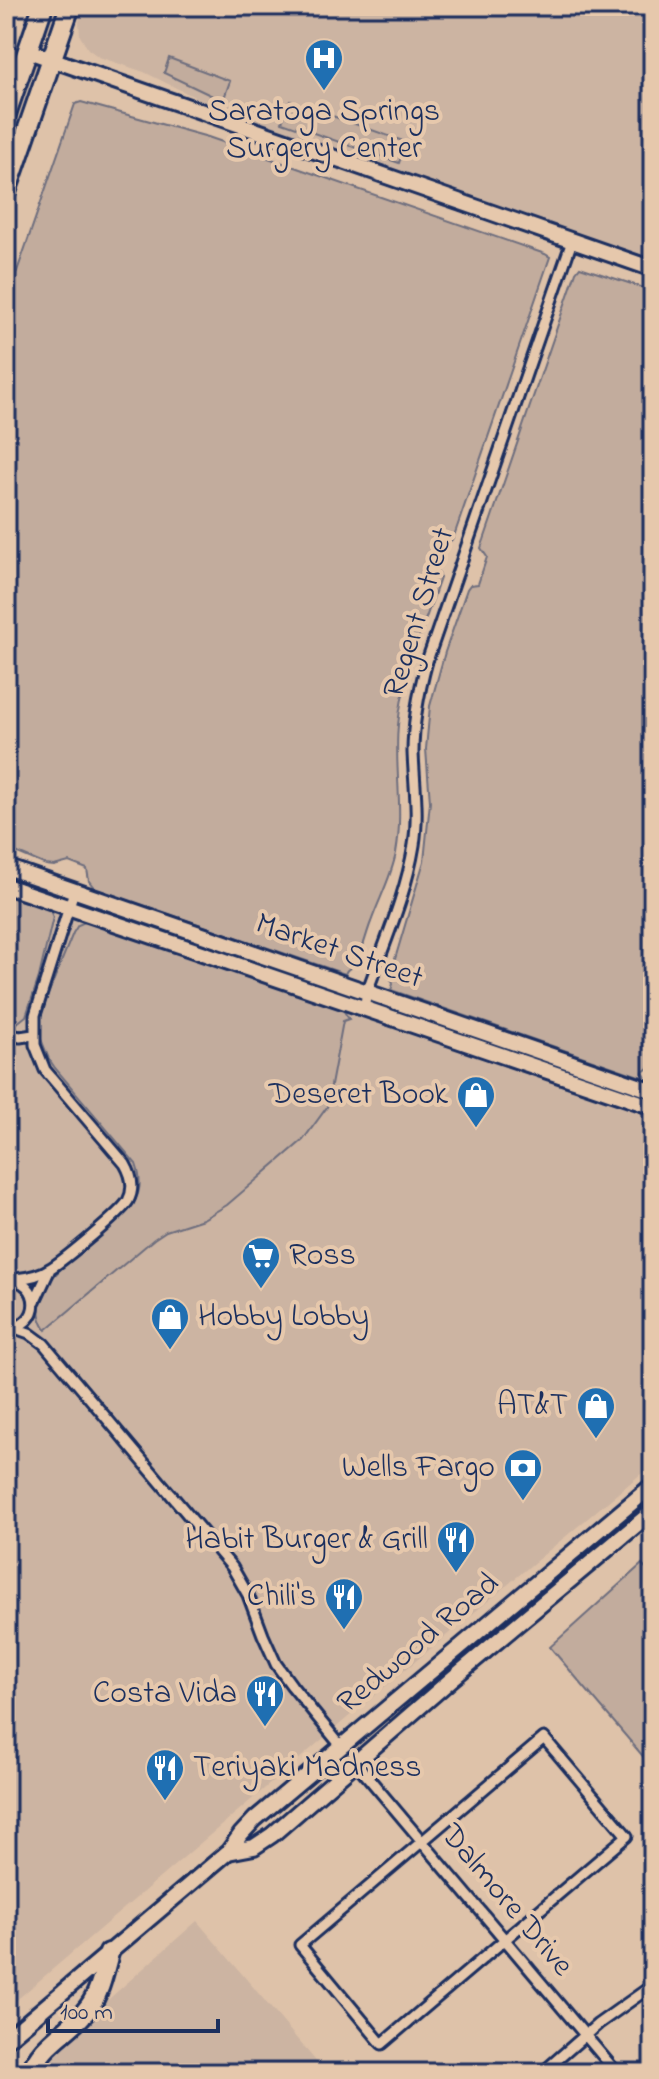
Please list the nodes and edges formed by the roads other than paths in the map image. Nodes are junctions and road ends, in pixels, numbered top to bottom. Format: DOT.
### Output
graph roads {
  1 [pos="43,6"];
  2 [pos="70,6"];
  3 [pos="28,51"];
  4 [pos="52,60"];
  5 [pos="6,114"];
  6 [pos="6,192"];
  7 [pos="572,241"];
  8 [pos="653,269"];
  9 [pos="6,867"];
  10 [pos="6,886"];
  11 [pos="74,891"];
  12 [pos="70,908"];
  13 [pos="367,992"];
  14 [pos="364,1009"];
  15 [pos="6,1033"];
  16 [pos="33,1035"];
  17 [pos="653,1091"];
  18 [pos="653,1107"];
  19 [pos="51,1268"];
  20 [pos="11,1279"];
  21 [pos="34,1307"];
  22 [pos="8,1328"];
  23 [pos="44,1344"];
  24 [pos="653,1485"];
  25 [pos="653,1511"];
  26 [pos="341,1746"];
  27 [pos="356,1763"];
  28 [pos="422,1842"];
  29 [pos="228,1852"];
  30 [pos="505,1940"];
  31 [pos="109,1953"];
  32 [pos="653,1985"];
  33 [pos="586,2036"];
  34 [pos="6,2040"];
  35 [pos="31,2073"];
  36 [pos="542,2073"];
  37 [pos="617,2073"];
  1 -- 3 [label="highway"];
  2 -- 4 [label="highway"];
  3 -- 4 [label="main road"];
  3 -- 5 [label="highway"];
  4 -- 6 [label="highway"];
  4 -- 7 [label="main road"];
  7 -- 8 [label="main road"];
  7 -- 13 [label="street, Regent Street"];
  9 -- 11 [label="main road, Market Street"];
  10 -- 12 [label="main road, Market Street"];
  11 -- 12 [label="street"];
  11 -- 13 [label="main road, Market Street"];
  12 -- 14 [label="main road, Market Street"];
  12 -- 16 [label="street"];
  13 -- 14 [label="street, Regent Street"];
  13 -- 17 [label="main road, Market Street"];
  14 -- 18 [label="main road, Market Street"];
  15 -- 16 [label="street"];
  16 -- 19 [label="street"];
  19 -- 20 [label="street"];
  19 -- 21 [label="street"];
  20 -- 21 [label="street"];
  21 -- 22 [label="street"];
  21 -- 23 [label="street"];
  22 -- 23 [label="street"];
  23 -- 26 [label="street"];
  24 -- 26 [label="main road, Redwood Road"];
  25 -- 27 [label="main road, Redwood Road"];
  26 -- 29 [label="main road, Redwood Road"];
  27 -- 28 [label="street, Dalmore Drive"];
  27 -- 29 [label="main road, Redwood Road"];
  28 -- 30 [label="street, Dalmore Drive"];
  28 -- 30 [label="street"];
  28 -- 30 [label="street"];
  29 -- 31 [label="main road, Redwood Road"];
  30 -- 33 [label="street, Dalmore Drive"];
  31 -- 34 [label="main road, Redwood Road"];
  31 -- 35 [label="highway"];
  32 -- 33 [label="street"];
  33 -- 36 [label="street"];
  33 -- 37 [label="street, Dalmore Drive"];
}
